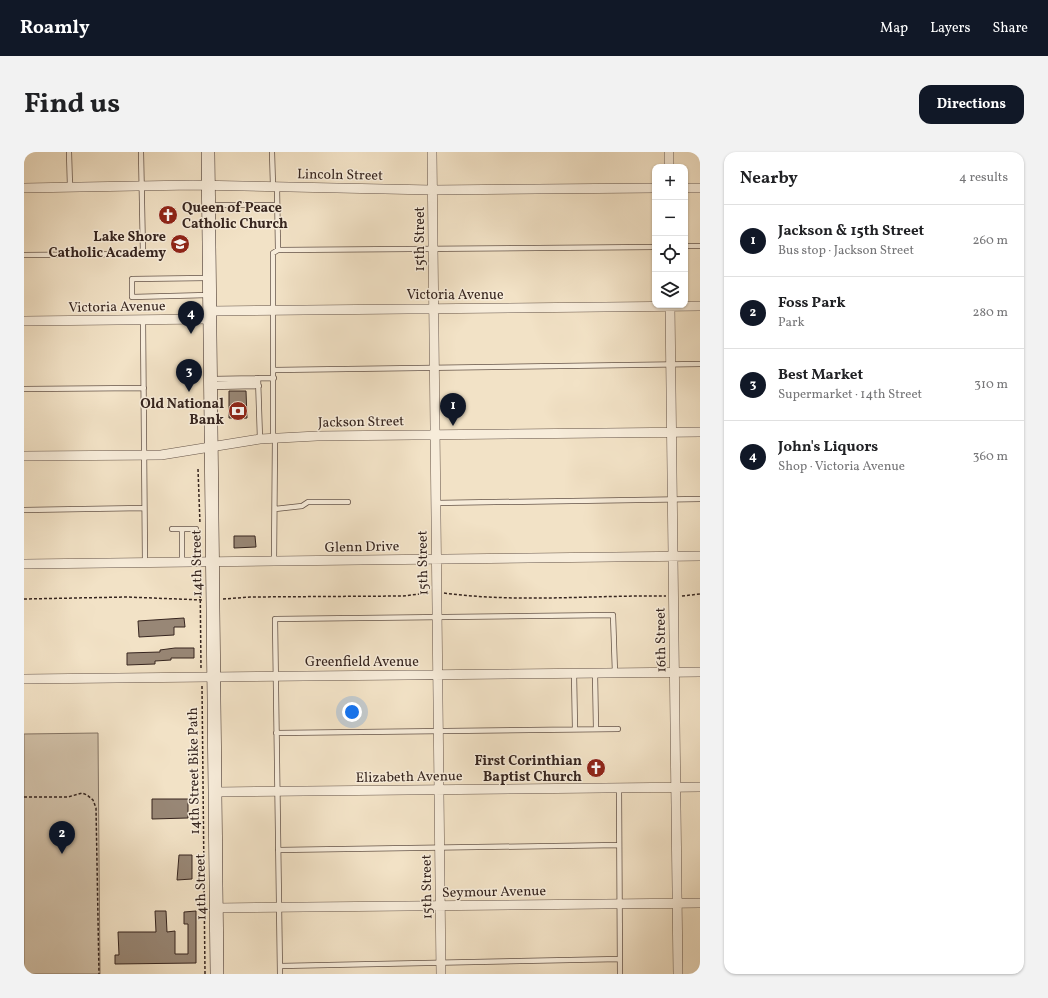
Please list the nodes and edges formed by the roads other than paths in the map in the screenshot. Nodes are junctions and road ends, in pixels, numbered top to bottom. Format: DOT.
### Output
graph roads {
  1 [pos="69,152"];
  2 [pos="141,152"];
  3 [pos="208,152"];
  4 [pos="272,152"];
  5 [pos="432,152"];
  6 [pos="669,152"];
  7 [pos="669,164"];
  8 [pos="142,186"];
  9 [pos="208,186"];
  10 [pos="70,187"];
  11 [pos="275,187"];
  12 [pos="24,188"];
  13 [pos="652,188"];
  14 [pos="688,188"];
  15 [pos="700,188"];
  16 [pos="432,190"];
  17 [pos="209,205"];
  18 [pos="277,205"];
  19 [pos="652,246"];
  20 [pos="688,246"];
  21 [pos="700,246"];
  22 [pos="278,250"];
  23 [pos="433,250"];
  24 [pos="24,255"];
  25 [pos="210,278"];
  26 [pos="210,295"];
  27 [pos="652,306"];
  28 [pos="688,306"];
  29 [pos="700,306"];
  30 [pos="433,308"];
  31 [pos="670,308"];
  32 [pos="273,309"];
  33 [pos="210,315"];
  34 [pos="143,320"];
  35 [pos="24,321"];
  36 [pos="700,364"];
  37 [pos="671,365"];
  38 [pos="434,368"];
  39 [pos="274,370"];
  40 [pos="274,378"];
  41 [pos="259,382"];
  42 [pos="211,383"];
  43 [pos="144,388"];
  44 [pos="24,389"];
  45 [pos="671,432"];
  46 [pos="700,432"];
  47 [pos="434,435"];
  48 [pos="274,438"];
  49 [pos="260,439"];
  50 [pos="211,448"];
  51 [pos="24,456"];
  52 [pos="144,456"];
  53 [pos="672,499"];
  54 [pos="700,499"];
  55 [pos="348,502"];
  56 [pos="435,503"];
  57 [pos="144,508"];
  58 [pos="275,509"];
  59 [pos="24,510"];
  60 [pos="172,529"];
  61 [pos="182,529"];
  62 [pos="196,529"];
  63 [pos="673,556"];
  64 [pos="700,556"];
  65 [pos="436,559"];
  66 [pos="274,561"];
  67 [pos="212,562"];
  68 [pos="146,563"];
  69 [pos="182,563"];
  70 [pos="24,564"];
  71 [pos="436,617"];
  72 [pos="674,672"];
  73 [pos="700,672"];
  74 [pos="574,673"];
  75 [pos="595,673"];
  76 [pos="615,673"];
  77 [pos="437,675"];
  78 [pos="276,676"];
  79 [pos="208,677"];
  80 [pos="24,679"];
  81 [pos="575,729"];
  82 [pos="596,729"];
  83 [pos="618,729"];
  84 [pos="438,731"];
  85 [pos="276,733"];
  86 [pos="676,787"];
  87 [pos="700,787"];
  88 [pos="619,788"];
  89 [pos="438,790"];
  90 [pos="215,792"];
  91 [pos="277,792"];
  92 [pos="619,845"];
  93 [pos="439,847"];
  94 [pos="278,850"];
  95 [pos="677,903"];
  96 [pos="700,903"];
  97 [pos="620,904"];
  98 [pos="440,906"];
  99 [pos="279,907"];
  100 [pos="216,908"];
  101 [pos="620,959"];
  102 [pos="440,963"];
  103 [pos="280,966"];
  104 [pos="217,974"];
  105 [pos="280,974"];
  106 [pos="441,974"];
  107 [pos="620,974"];
  108 [pos="678,974"];
  1 -- 10 [label="lane"];
  2 -- 8 [label="lane"];
  3 -- 9 [label="street, 14th Street"];
  4 -- 11 [label="lane"];
  5 -- 16 [label="street, 15th Street"];
  6 -- 7 [label="street"];
  8 -- 9 [label="street, Lincoln Street"];
  8 -- 10 [label="street, Lincoln Street"];
  8 -- 24 [label="lane"];
  9 -- 11 [label="street, Lincoln Street"];
  9 -- 17 [label="street, 14th Street"];
  10 -- 12 [label="street, Lincoln Street"];
  11 -- 16 [label="street, Lincoln Street"];
  11 -- 18 [label="lane"];
  13 -- 16 [label="street, Lincoln Street"];
  14 -- 15 [label="street"];
  16 -- 23 [label="street, 15th Street"];
  17 -- 18 [label="lane"];
  17 -- 25 [label="street, 14th Street"];
  18 -- 22 [label="lane"];
  19 -- 23 [label="lane"];
  20 -- 21 [label="lane"];
  22 -- 23 [label="lane"];
  22 -- 32 [label="lane"];
  23 -- 30 [label="street, 15th Street"];
  25 -- 26 [label="street, 14th Street"];
  25 -- 26 [label="lane"];
  26 -- 33 [label="street, 14th Street"];
  27 -- 30 [label="street, Victoria Avenue"];
  28 -- 29 [label="street, Victoria Avenue"];
  30 -- 32 [label="street, Victoria Avenue"];
  30 -- 38 [label="street, 15th Street"];
  31 -- 37 [label="street, 16th Street"];
  32 -- 33 [label="street, Victoria Avenue"];
  32 -- 39 [label="lane"];
  33 -- 34 [label="street, Victoria Avenue"];
  33 -- 42 [label="street, 14th Street"];
  34 -- 35 [label="street, Victoria Avenue"];
  34 -- 43 [label="lane"];
  36 -- 37 [label="lane"];
  37 -- 38 [label="lane"];
  37 -- 45 [label="street, 16th Street"];
  38 -- 39 [label="lane"];
  38 -- 47 [label="street, 15th Street"];
  39 -- 40 [label="lane"];
  40 -- 41 [label="lane"];
  40 -- 48 [label="lane"];
  41 -- 42 [label="lane"];
  41 -- 42 [label="lane"];
  41 -- 49 [label="lane"];
  42 -- 50 [label="street, 14th Street"];
  43 -- 44 [label="lane"];
  43 -- 52 [label="lane"];
  45 -- 46 [label="street, Jackson Street"];
  45 -- 47 [label="street, Jackson Street"];
  45 -- 53 [label="street, 16th Street"];
  47 -- 48 [label="street, Jackson Street"];
  47 -- 56 [label="street, 15th Street"];
  48 -- 49 [label="street, Jackson Street"];
  48 -- 58 [label="lane"];
  49 -- 50 [label="street, Jackson Street"];
  50 -- 52 [label="street, Jackson Street"];
  50 -- 67 [label="street, 14th Street"];
  51 -- 52 [label="street, Jackson Street"];
  52 -- 57 [label="lane"];
  53 -- 54 [label="lane"];
  53 -- 56 [label="lane"];
  53 -- 63 [label="street, 16th Street"];
  55 -- 58 [label="lane"];
  56 -- 65 [label="street, 15th Street"];
  57 -- 59 [label="lane"];
  57 -- 68 [label="lane"];
  58 -- 66 [label="lane"];
  60 -- 61 [label="lane"];
  61 -- 62 [label="lane"];
  61 -- 69 [label="lane"];
  63 -- 64 [label="street, Glenn Drive"];
  63 -- 65 [label="street, Glenn Drive"];
  63 -- 72 [label="street, 16th Street"];
  65 -- 66 [label="street, Glenn Drive"];
  65 -- 71 [label="street, 15th Street"];
  66 -- 67 [label="street, Glenn Drive"];
  67 -- 69 [label="street, Glenn Drive"];
  67 -- 79 [label="street, 14th Street"];
  68 -- 69 [label="street, Glenn Drive"];
  68 -- 70 [label="street, Glenn Drive"];
  71 -- 76 [label="lane"];
  71 -- 77 [label="street, 15th Street"];
  71 -- 78 [label="lane"];
  72 -- 73 [label="street, Greenfield Avenue"];
  72 -- 76 [label="street, Greenfield Avenue"];
  72 -- 86 [label="street, 16th Street"];
  74 -- 75 [label="street, Greenfield Avenue"];
  74 -- 77 [label="street, Greenfield Avenue"];
  74 -- 81 [label="lane"];
  75 -- 76 [label="street, Greenfield Avenue"];
  75 -- 82 [label="lane"];
  77 -- 78 [label="street, Greenfield Avenue"];
  77 -- 84 [label="street, 15th Street"];
  78 -- 79 [label="street, Greenfield Avenue"];
  78 -- 85 [label="lane"];
  79 -- 80 [label="street, Greenfield Avenue"];
  79 -- 90 [label="street, 14th Street"];
  81 -- 82 [label="lane"];
  81 -- 84 [label="lane"];
  82 -- 83 [label="lane"];
  84 -- 85 [label="lane"];
  84 -- 89 [label="street, 15th Street"];
  85 -- 91 [label="lane"];
  86 -- 87 [label="street, Elizabeth Avenue"];
  86 -- 88 [label="street, Elizabeth Avenue"];
  86 -- 95 [label="street, 16th Street"];
  88 -- 89 [label="street, Elizabeth Avenue"];
  88 -- 92 [label="lane"];
  89 -- 91 [label="street, Elizabeth Avenue"];
  89 -- 93 [label="street, 15th Street"];
  90 -- 91 [label="street, Elizabeth Avenue"];
  90 -- 100 [label="street, 14th Street"];
  91 -- 94 [label="lane"];
  92 -- 93 [label="lane"];
  92 -- 97 [label="lane"];
  93 -- 94 [label="lane"];
  93 -- 98 [label="street, 15th Street"];
  94 -- 99 [label="lane"];
  95 -- 96 [label="street, Seymour Avenue"];
  95 -- 97 [label="street, Seymour Avenue"];
  95 -- 108 [label="street, 16th Street"];
  97 -- 98 [label="street, Seymour Avenue"];
  97 -- 101 [label="lane"];
  98 -- 99 [label="street, Seymour Avenue"];
  98 -- 102 [label="street, 15th Street"];
  99 -- 100 [label="street, Seymour Avenue"];
  99 -- 103 [label="lane"];
  100 -- 104 [label="street, 14th Street"];
  101 -- 102 [label="lane"];
  101 -- 107 [label="lane"];
  102 -- 103 [label="lane"];
  102 -- 106 [label="street, 15th Street"];
  103 -- 105 [label="lane"];
}
